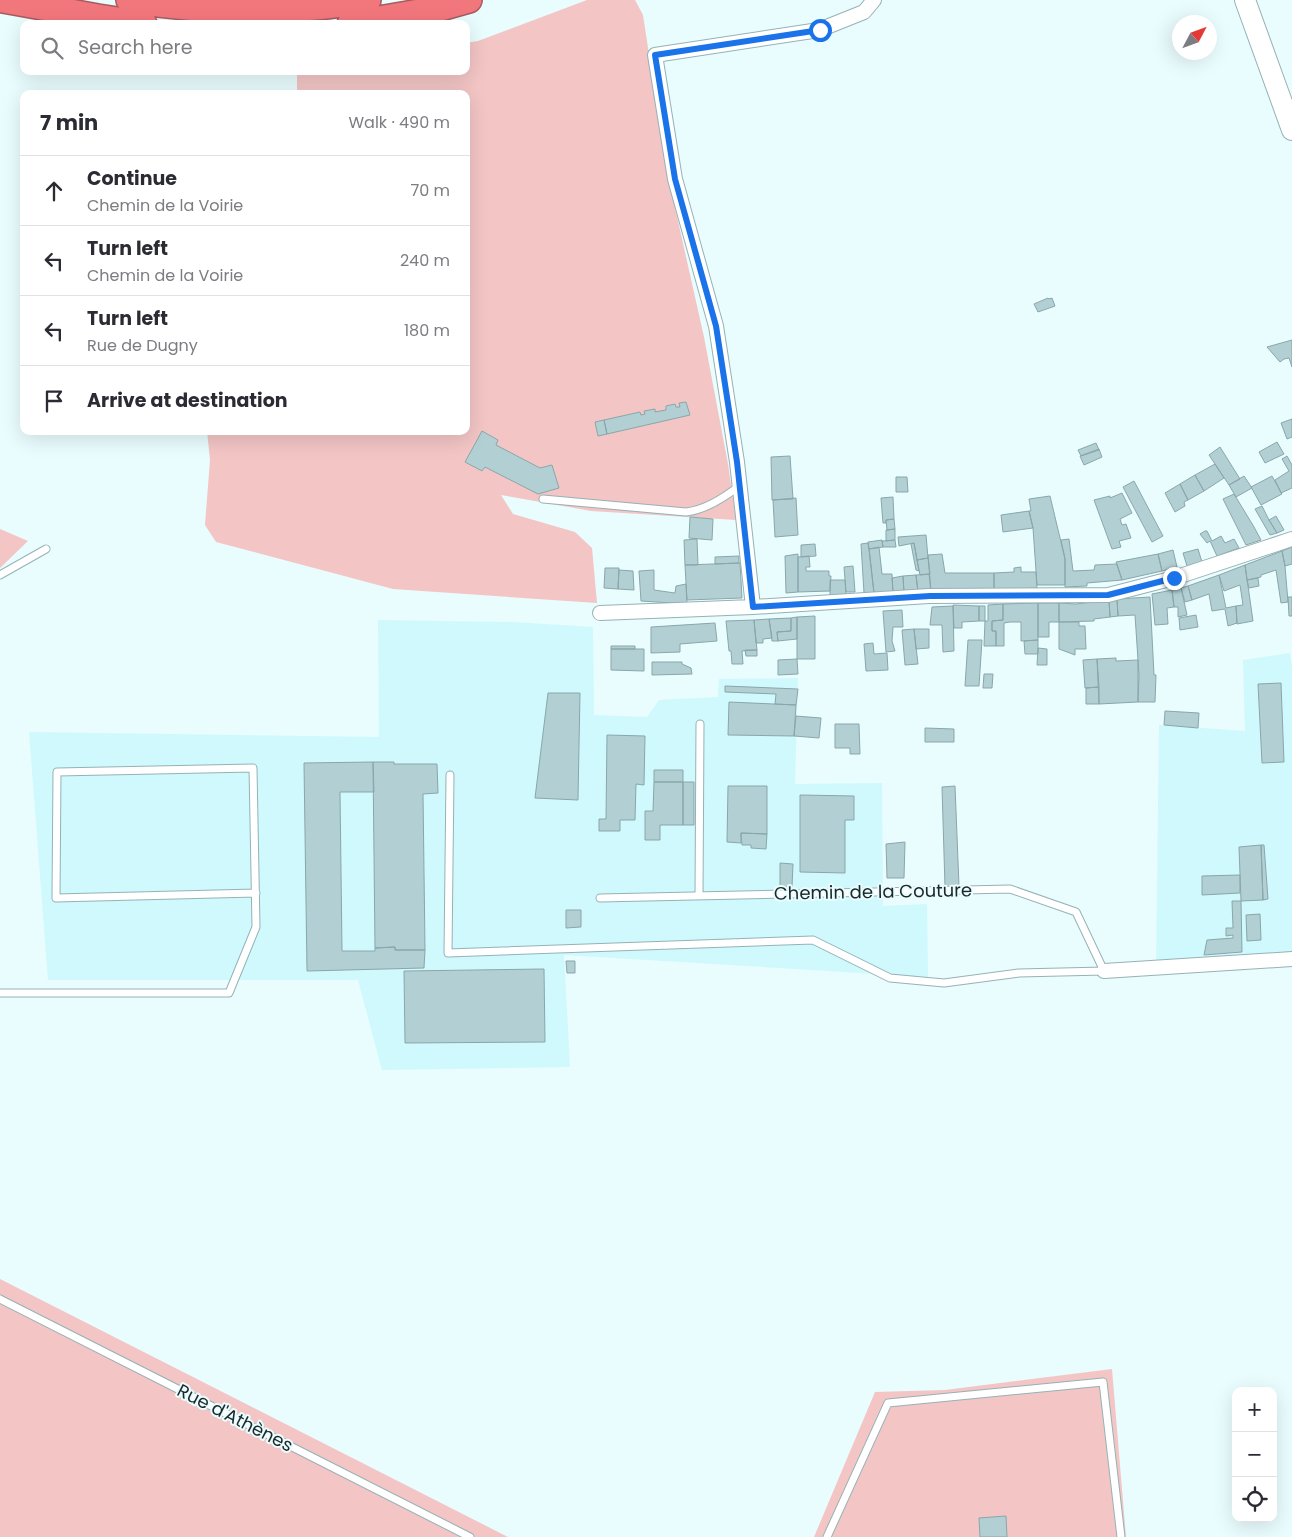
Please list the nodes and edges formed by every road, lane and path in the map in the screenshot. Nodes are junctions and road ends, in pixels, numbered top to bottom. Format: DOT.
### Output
graph roads {
  1 [pos="3,0"];
  2 [pos="129,0"];
  3 [pos="368,0"];
  4 [pos="469,0"];
  5 [pos="874,0"];
  6 [pos="1245,0"];
  7 [pos="118,20"];
  8 [pos="373,20"];
  9 [pos="1292,130"];
  10 [pos="740,486"];
  11 [pos="543,499"];
  12 [pos="1292,539"];
  13 [pos="46,548"];
  14 [pos="0,576"];
  15 [pos="753,607"];
  16 [pos="600,613"];
  17 [pos="700,724"];
  18 [pos="450,774"];
  19 [pos="256,893"];
  20 [pos="699,896"];
  21 [pos="600,898"];
  22 [pos="1292,959"];
  23 [pos="1104,970"];
  24 [pos="0,993"];
  25 [pos="0,1299"];
  26 [pos="470,1537"];
  27 [pos="827,1537"];
  28 [pos="1121,1537"];
  1 -- 7 [label="highway"];
  2 -- 3 [label="highway"];
  4 -- 8 [label="highway"];
  5 -- 10 [label="street"];
  6 -- 9 [label="street"];
  10 -- 11 [label="lane"];
  10 -- 15 [label="street"];
  12 -- 15 [label="street"];
  13 -- 14 [label="lane"];
  15 -- 16 [label="street"];
  17 -- 20 [label="lane"];
  18 -- 23 [label="lane"];
  19 -- 19 [label="lane"];
  19 -- 24 [label="lane"];
  20 -- 21 [label="lane, Chemin de la Couture"];
  20 -- 23 [label="lane, Chemin de la Couture"];
  22 -- 23 [label="street"];
  25 -- 26 [label="lane, Rue d'Athènes"];
  27 -- 28 [label="lane"];
}
